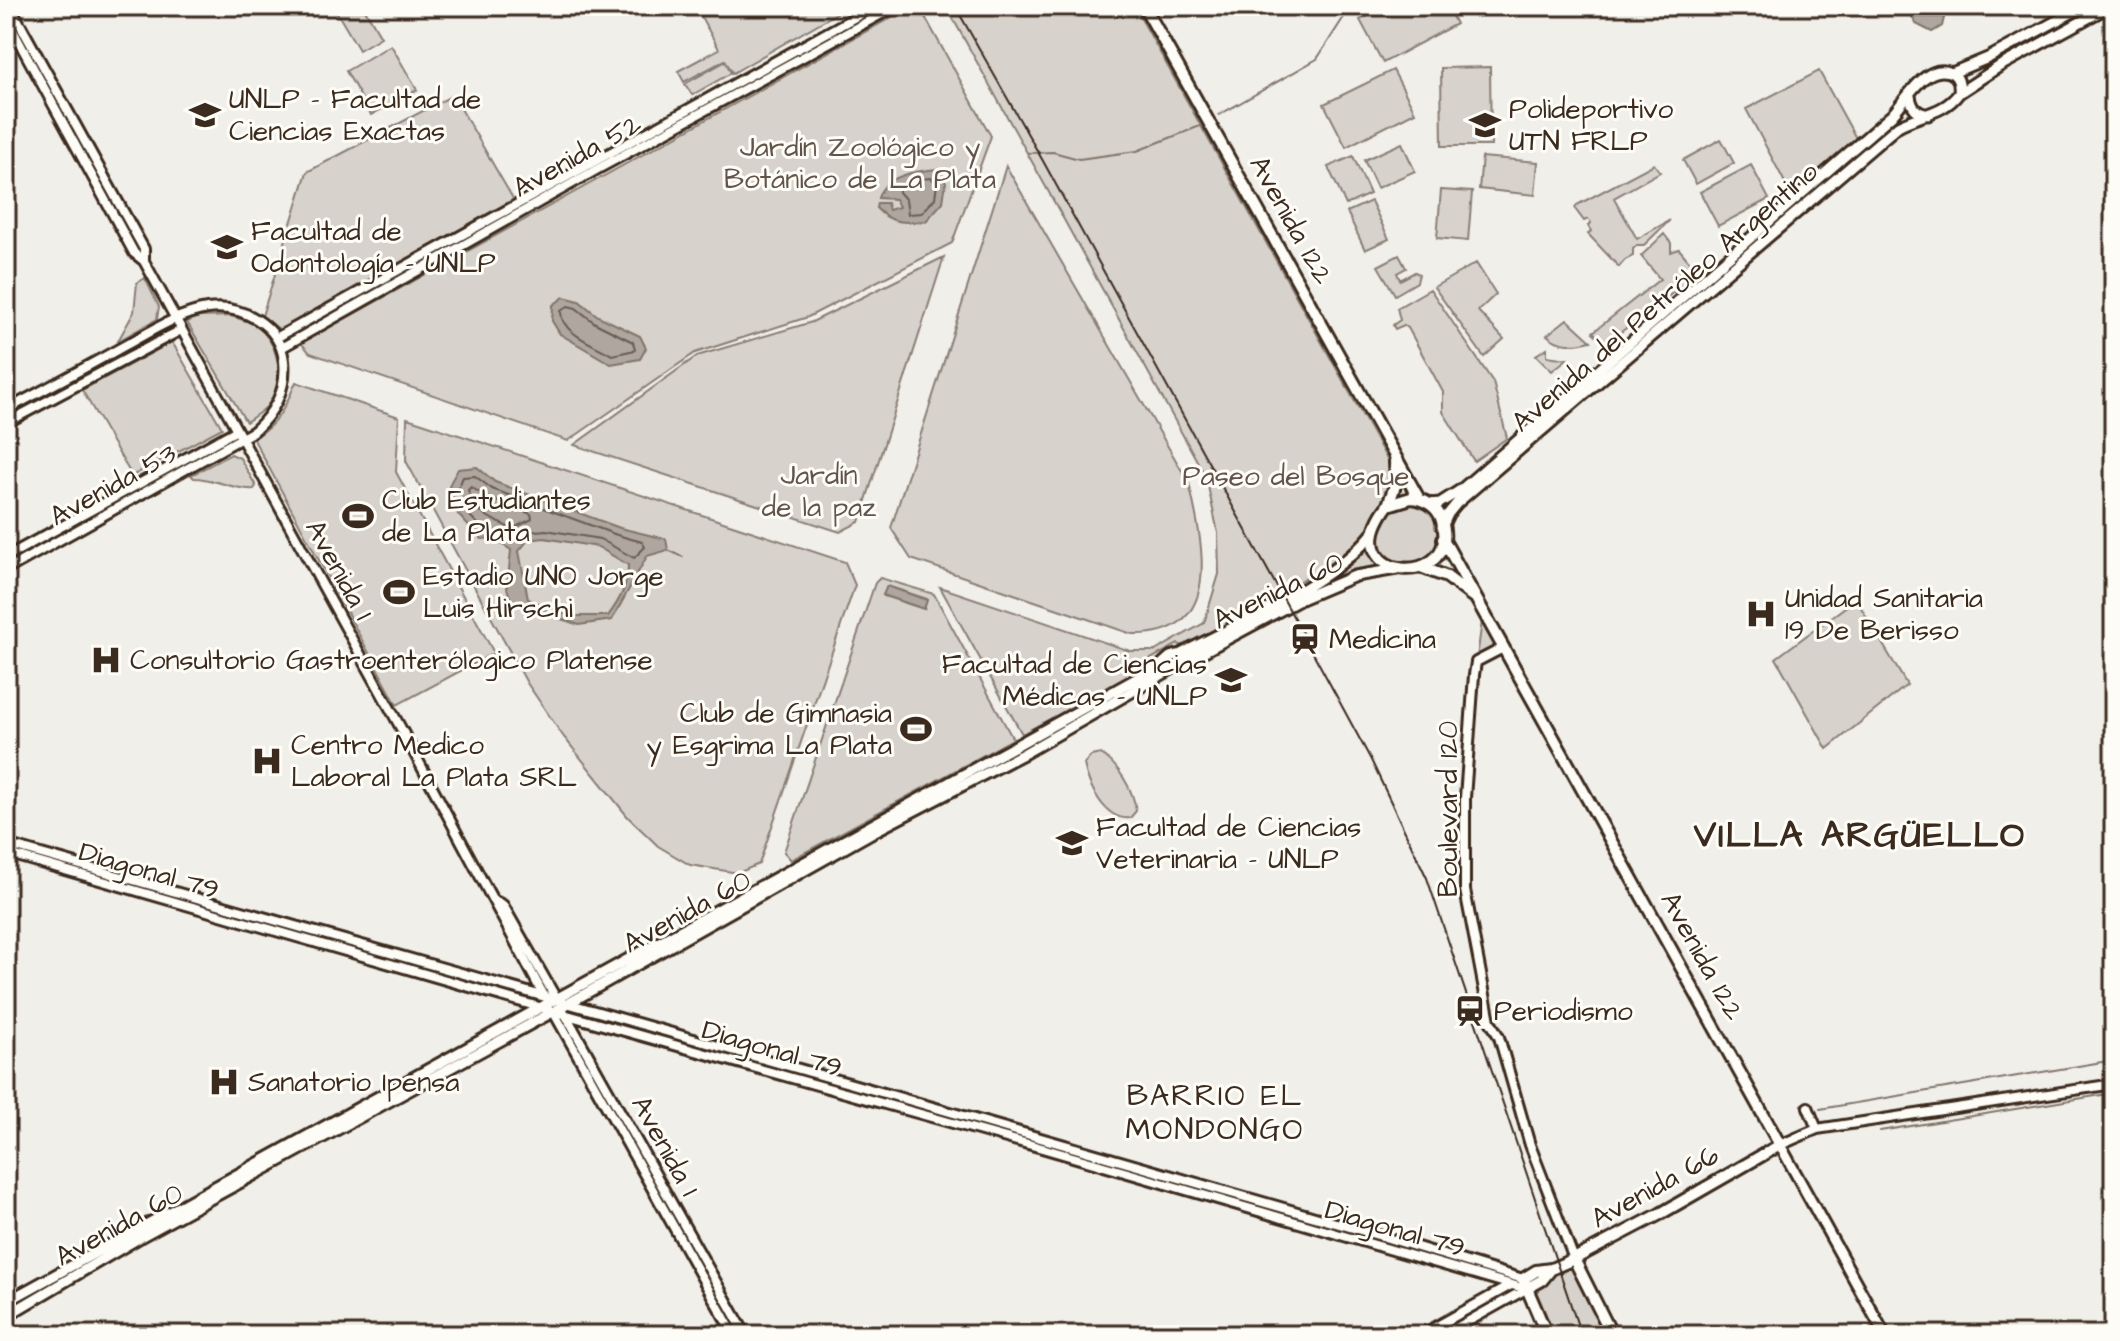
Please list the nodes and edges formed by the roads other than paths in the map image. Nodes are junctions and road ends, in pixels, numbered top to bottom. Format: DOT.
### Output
graph roads {
  1 [pos="10,6"];
  2 [pos="875,6"];
  3 [pos="896,6"];
  4 [pos="1144,6"];
  5 [pos="2084,6"];
  6 [pos="2110,6"];
  7 [pos="6,18"];
  8 [pos="1952,73"];
  9 [pos="1959,93"];
  10 [pos="1910,96"];
  11 [pos="1928,115"];
  12 [pos="144,261"];
  13 [pos="175,319"];
  14 [pos="181,330"];
  15 [pos="276,338"];
  16 [pos="281,348"];
  17 [pos="6,410"];
  18 [pos="6,423"];
  19 [pos="239,434"];
  20 [pos="1395,459"];
  21 [pos="1424,501"];
  22 [pos="1388,505"];
  23 [pos="1442,527"];
  24 [pos="1372,534"];
  25 [pos="1443,539"];
  26 [pos="6,557"];
  27 [pos="1421,567"];
  28 [pos="1397,569"];
  29 [pos="6,570"];
  30 [pos="1477,600"];
  31 [pos="1503,648"];
  32 [pos="6,844"];
  33 [pos="6,853"];
  34 [pos="555,1005"];
  35 [pos="2114,1084"];
  36 [pos="1808,1107"];
  37 [pos="1817,1129"];
  38 [pos="1780,1145"];
  39 [pos="1574,1259"];
  40 [pos="1524,1284"];
  41 [pos="1510,1286"];
  42 [pos="7,1309"];
  43 [pos="734,1335"];
  44 [pos="746,1335"];
  45 [pos="1421,1335"];
  46 [pos="1444,1335"];
  47 [pos="1547,1335"];
  48 [pos="1612,1335"];
  49 [pos="1885,1335"];
  1 -- 12 [label="main road, Avenida 1"];
  2 -- 15 [label="main road, Avenida 52"];
  3 -- 16 [label="main road, Avenida 52"];
  4 -- 20 [label="highway, Avenida 122"];
  5 -- 8 [label="main road"];
  6 -- 9 [label="main road"];
  7 -- 12 [label="main road, Avenida 1"];
  8 -- 9 [label="main road"];
  8 -- 10 [label="main road"];
  9 -- 11 [label="main road"];
  10 -- 11 [label="main road"];
  10 -- 21 [label="main road, Avenida del Petróleo Argentino"];
  11 -- 23 [label="main road, Avenida del Petróleo Argentino"];
  12 -- 13 [label="main road, Avenida 1"];
  13 -- 14 [label="main road, Avenida 1"];
  13 -- 15 [label="main road"];
  13 -- 17 [label="main road"];
  14 -- 18 [label="main road"];
  14 -- 19 [label="main road, Avenida 1"];
  15 -- 16 [label="main road"];
  16 -- 19 [label="main road"];
  19 -- 26 [label="main road, Avenida 53"];
  19 -- 29 [label="main road, Avenida 53"];
  19 -- 34 [label="main road, Avenida 1"];
  20 -- 21 [label="highway, Avenida 122"];
  20 -- 22 [label="highway"];
  21 -- 22 [label="highway"];
  21 -- 23 [label="highway"];
  22 -- 24 [label="highway"];
  23 -- 25 [label="highway"];
  24 -- 28 [label="highway"];
  24 -- 34 [label="main road, Avenida 60"];
  25 -- 27 [label="highway"];
  25 -- 30 [label="highway, Avenida 122"];
  27 -- 28 [label="highway"];
  27 -- 30 [label="highway, Avenida 122"];
  28 -- 34 [label="main road, Avenida 60"];
  30 -- 31 [label="highway, Avenida 122"];
  31 -- 38 [label="highway, Avenida 122"];
  31 -- 39 [label="main road, Boulevard 120"];
  32 -- 34 [label="main road, Diagonal 79"];
  33 -- 34 [label="main road, Diagonal 79"];
  34 -- 40 [label="main road, Diagonal 79"];
  34 -- 41 [label="main road, Diagonal 79"];
  34 -- 42 [label="main road, Avenida 60"];
  34 -- 43 [label="main road, Avenida 1"];
  34 -- 44 [label="main road, Avenida 1"];
  35 -- 37 [label="main road"];
  36 -- 37 [label="main road"];
  37 -- 38 [label="main road"];
  38 -- 39 [label="highway, Avenida 66"];
  38 -- 49 [label="main road, Avenida 122"];
  39 -- 40 [label="highway, Avenida 66"];
  39 -- 48 [label="highway"];
  40 -- 41 [label="main road, Diagonal 79"];
  40 -- 46 [label="main road, Avenida 66"];
  40 -- 47 [label="highway"];
  41 -- 45 [label="main road"];
}
